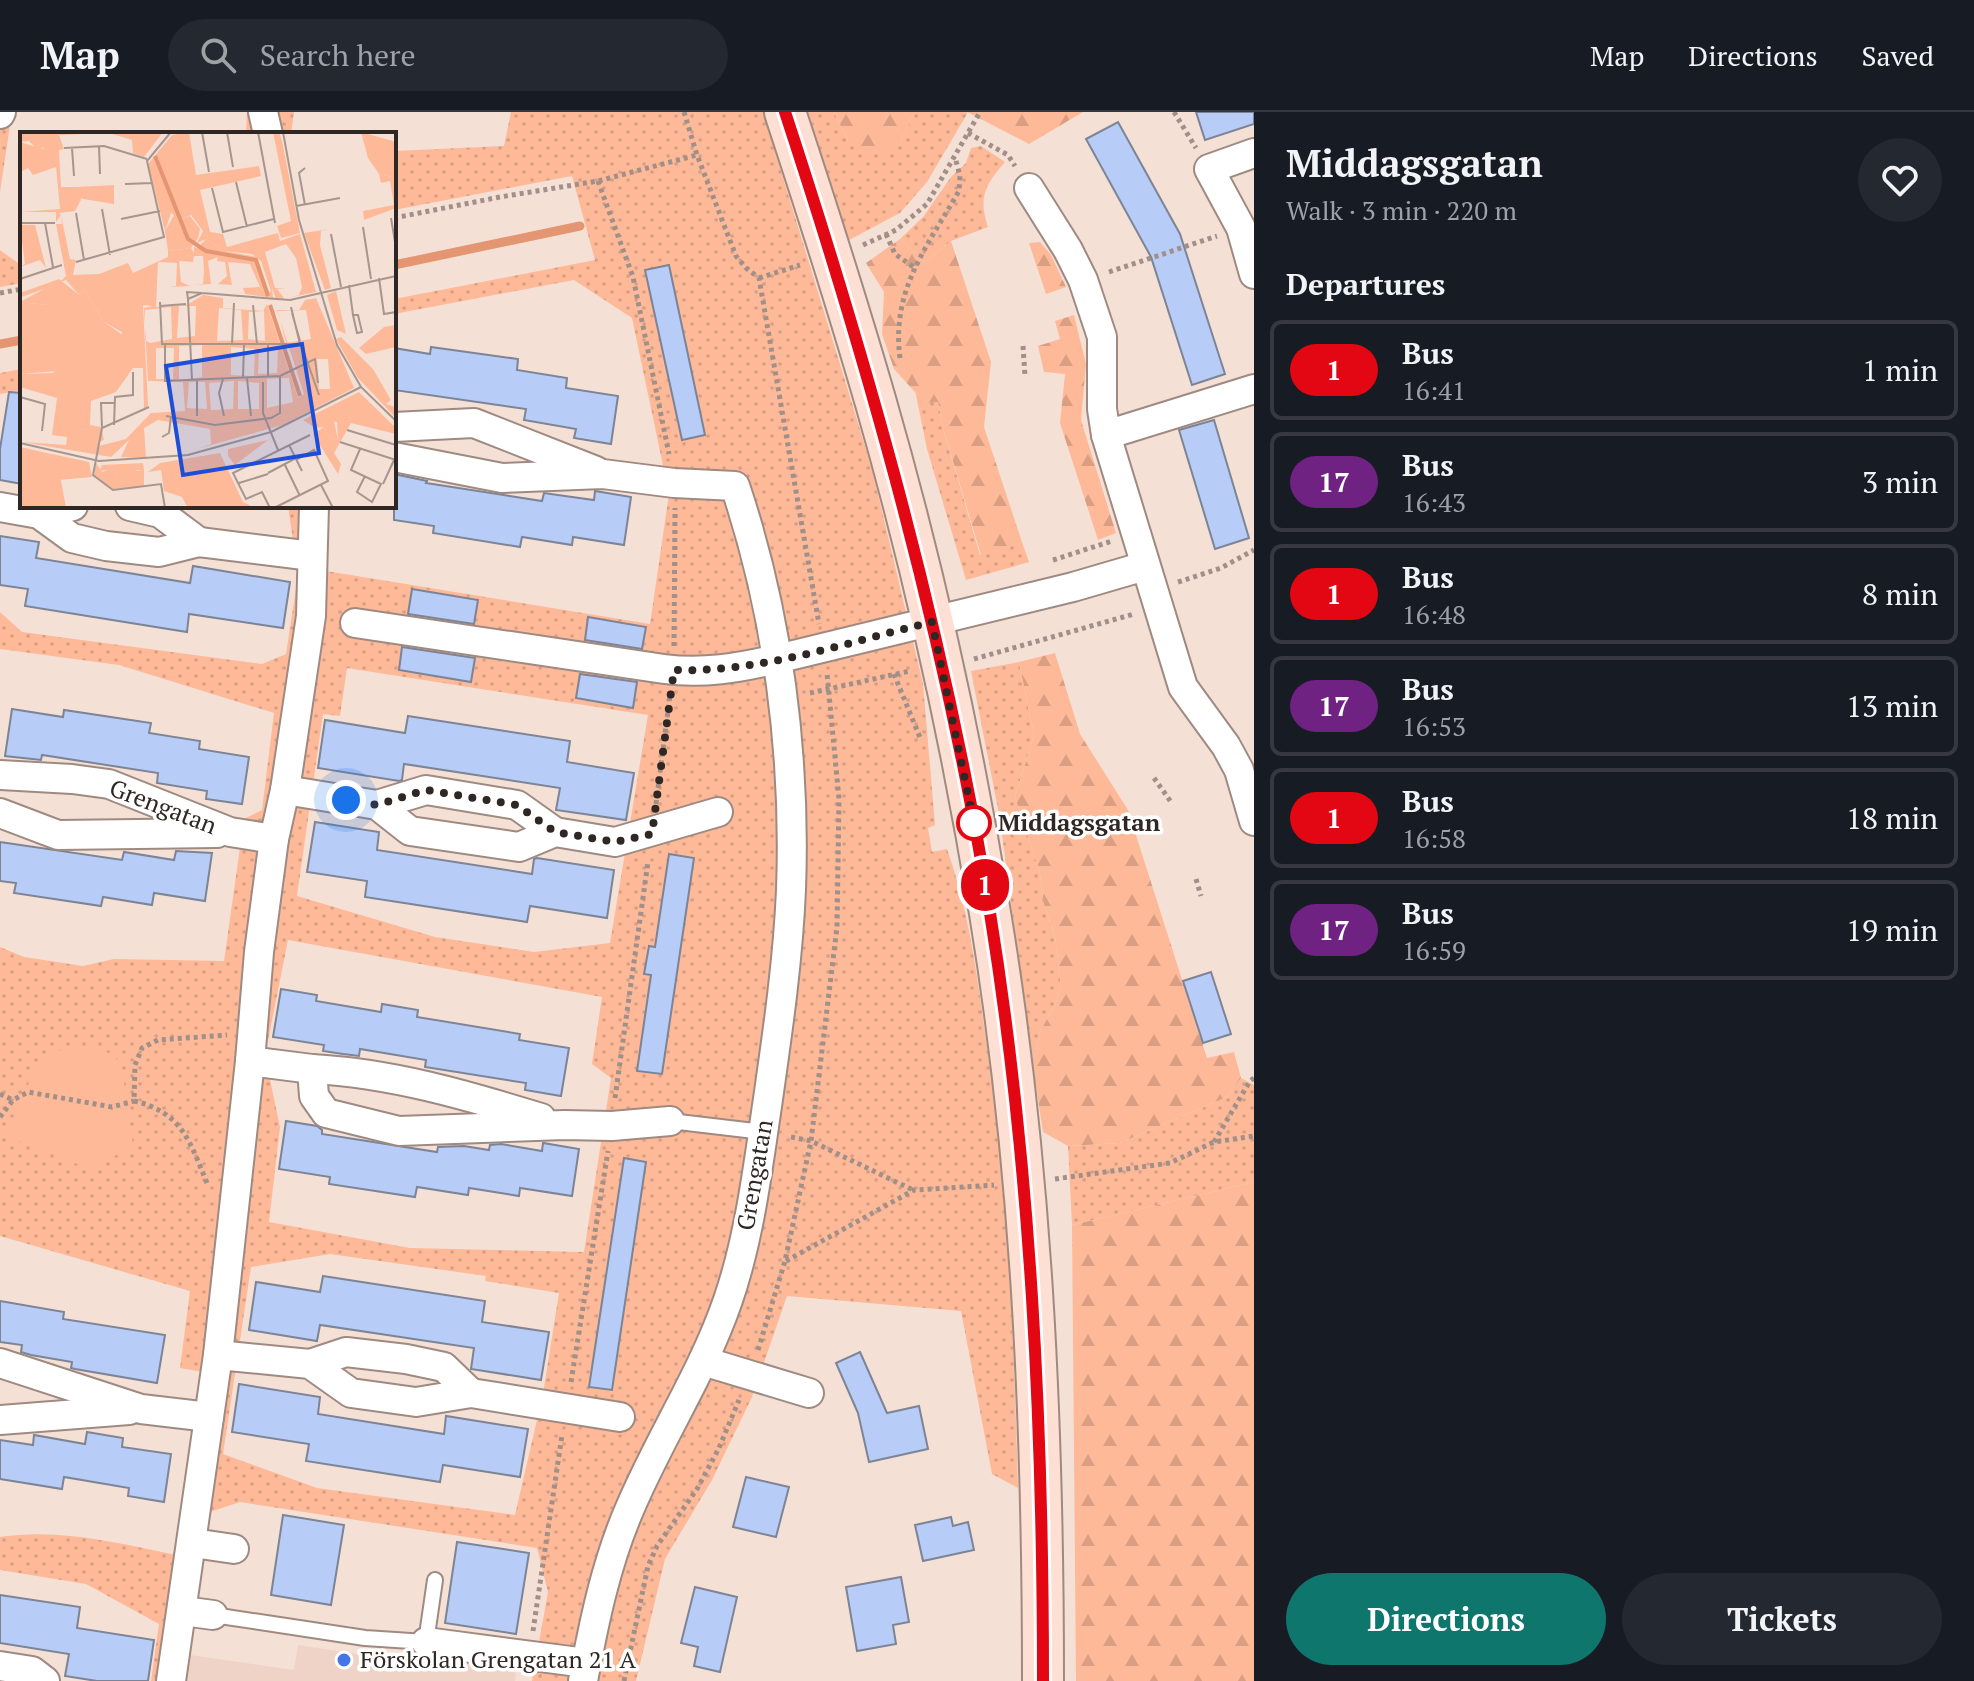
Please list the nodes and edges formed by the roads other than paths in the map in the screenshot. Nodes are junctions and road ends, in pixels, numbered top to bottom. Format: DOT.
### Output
graph roads {
  1 [pos="263,112"];
  2 [pos="785,112"];
  3 [pos="268,132"];
  4 [pos="1254,153"];
  5 [pos="1029,188"];
  6 [pos="1254,274"];
  7 [pos="1254,389"];
  8 [pos="396,427"];
  9 [pos="1106,435"];
  10 [pos="396,457"];
  11 [pos="603,474"];
  12 [pos="0,507"];
  13 [pos="64,508"];
  14 [pos="139,508"];
  15 [pos="314,508"];
  16 [pos="39,514"];
  17 [pos="199,542"];
  18 [pos="312,556"];
  19 [pos="1149,578"];
  20 [pos="932,622"];
  21 [pos="355,623"];
  22 [pos="777,659"];
  23 [pos="0,775"];
  24 [pos="285,790"];
  25 [pos="377,805"];
  26 [pos="718,812"];
  27 [pos="0,813"];
  28 [pos="1254,821"];
  29 [pos="230,832"];
  30 [pos="555,832"];
  31 [pos="274,839"];
  32 [pos="251,1047"];
  33 [pos="312,1069"];
  34 [pos="670,1121"];
  35 [pos="564,1125"];
  36 [pos="763,1132"];
  37 [pos="218,1355"];
  38 [pos="703,1361"];
  39 [pos="0,1363"];
  40 [pos="310,1364"];
  41 [pos="471,1393"];
  42 [pos="809,1393"];
  43 [pos="141,1409"];
  44 [pos="209,1417"];
  45 [pos="620,1417"];
  46 [pos="0,1420"];
  47 [pos="193,1543"];
  48 [pos="234,1549"];
  49 [pos="435,1580"];
  50 [pos="183,1611"];
  51 [pos="213,1615"];
  52 [pos="426,1642"];
  53 [pos="0,1666"];
  54 [pos="585,1672"];
  55 [pos="45,1681"];
  56 [pos="171,1681"];
  57 [pos="1043,1681"];
  1 -- 3 [label="street"];
  2 -- 20 [label="main road"];
  4 -- 6 [label="street"];
  5 -- 9 [label="street"];
  7 -- 9 [label="street"];
  8 -- 11 [label="street, Grengatan"];
  9 -- 19 [label="street"];
  10 -- 11 [label="street, Grengatan"];
  11 -- 22 [label="street, Grengatan"];
  12 -- 16 [label="street"];
  13 -- 16 [label="street"];
  14 -- 17 [label="street"];
  15 -- 18 [label="street"];
  16 -- 17 [label="street"];
  17 -- 18 [label="street"];
  18 -- 24 [label="street"];
  19 -- 20 [label="street"];
  19 -- 28 [label="street"];
  20 -- 22 [label="street"];
  20 -- 57 [label="main road"];
  21 -- 22 [label="street"];
  22 -- 36 [label="street, Grengatan"];
  23 -- 29 [label="street, Grengatan"];
  24 -- 25 [label="street"];
  24 -- 31 [label="street"];
  25 -- 30 [label="street"];
  25 -- 30 [label="street"];
  26 -- 30 [label="street"];
  27 -- 29 [label="street, Grengatan"];
  29 -- 31 [label="street, Grengatan"];
  31 -- 32 [label="street"];
  32 -- 33 [label="street"];
  32 -- 37 [label="street"];
  33 -- 35 [label="street"];
  33 -- 35 [label="street"];
  34 -- 35 [label="street"];
  34 -- 36 [label="lane"];
  36 -- 38 [label="street, Grengatan"];
  37 -- 40 [label="street"];
  37 -- 44 [label="street"];
  38 -- 42 [label="street"];
  38 -- 54 [label="street, Grengatan"];
  39 -- 43 [label="street"];
  40 -- 41 [label="street"];
  40 -- 41 [label="street"];
  41 -- 45 [label="street"];
  43 -- 44 [label="street"];
  43 -- 46 [label="street"];
  44 -- 47 [label="street"];
  47 -- 48 [label="street"];
  47 -- 50 [label="street"];
  49 -- 52 [label="lane"];
  50 -- 51 [label="street"];
  50 -- 56 [label="street"];
  51 -- 52 [label="lane"];
  52 -- 54 [label="street, Grengatan"];
  53 -- 55 [label="street"];
}
